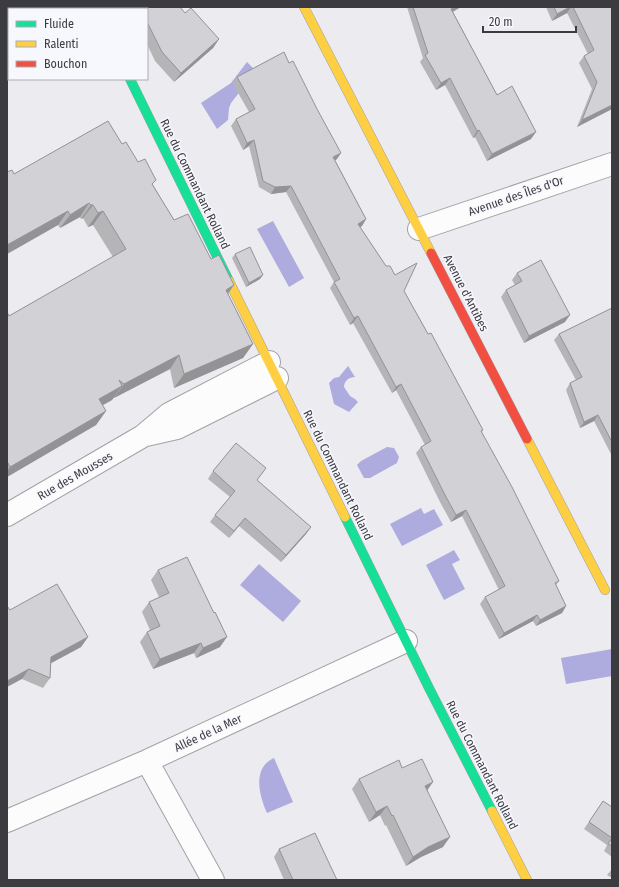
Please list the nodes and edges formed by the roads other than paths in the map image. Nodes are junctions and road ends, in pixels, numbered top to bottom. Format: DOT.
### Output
graph roads {
  1 [pos="304,7"];
  2 [pos="130,80"];
  3 [pos="612,164"];
  4 [pos="419,229"];
  5 [pos="273,370"];
  6 [pos="7,515"];
  7 [pos="605,590"];
  8 [pos="406,641"];
  9 [pos="147,761"];
  10 [pos="7,821"];
  11 [pos="213,880"];
  12 [pos="527,880"];
  1 -- 4 [label="street, Avenue d'Antibes"];
  2 -- 5 [label="street, Rue du Commandant Rolland"];
  3 -- 4 [label="street, Avenue des Îles d'Or"];
  4 -- 7 [label="street, Avenue d'Antibes"];
  5 -- 6 [label="street, Rue des Mousses"];
  5 -- 8 [label="street, Rue du Commandant Rolland"];
  8 -- 9 [label="street, Allée de la Mer"];
  8 -- 12 [label="street, Rue du Commandant Rolland"];
  9 -- 10 [label="street, Allée de la Mer"];
  9 -- 11 [label="street"];
}
